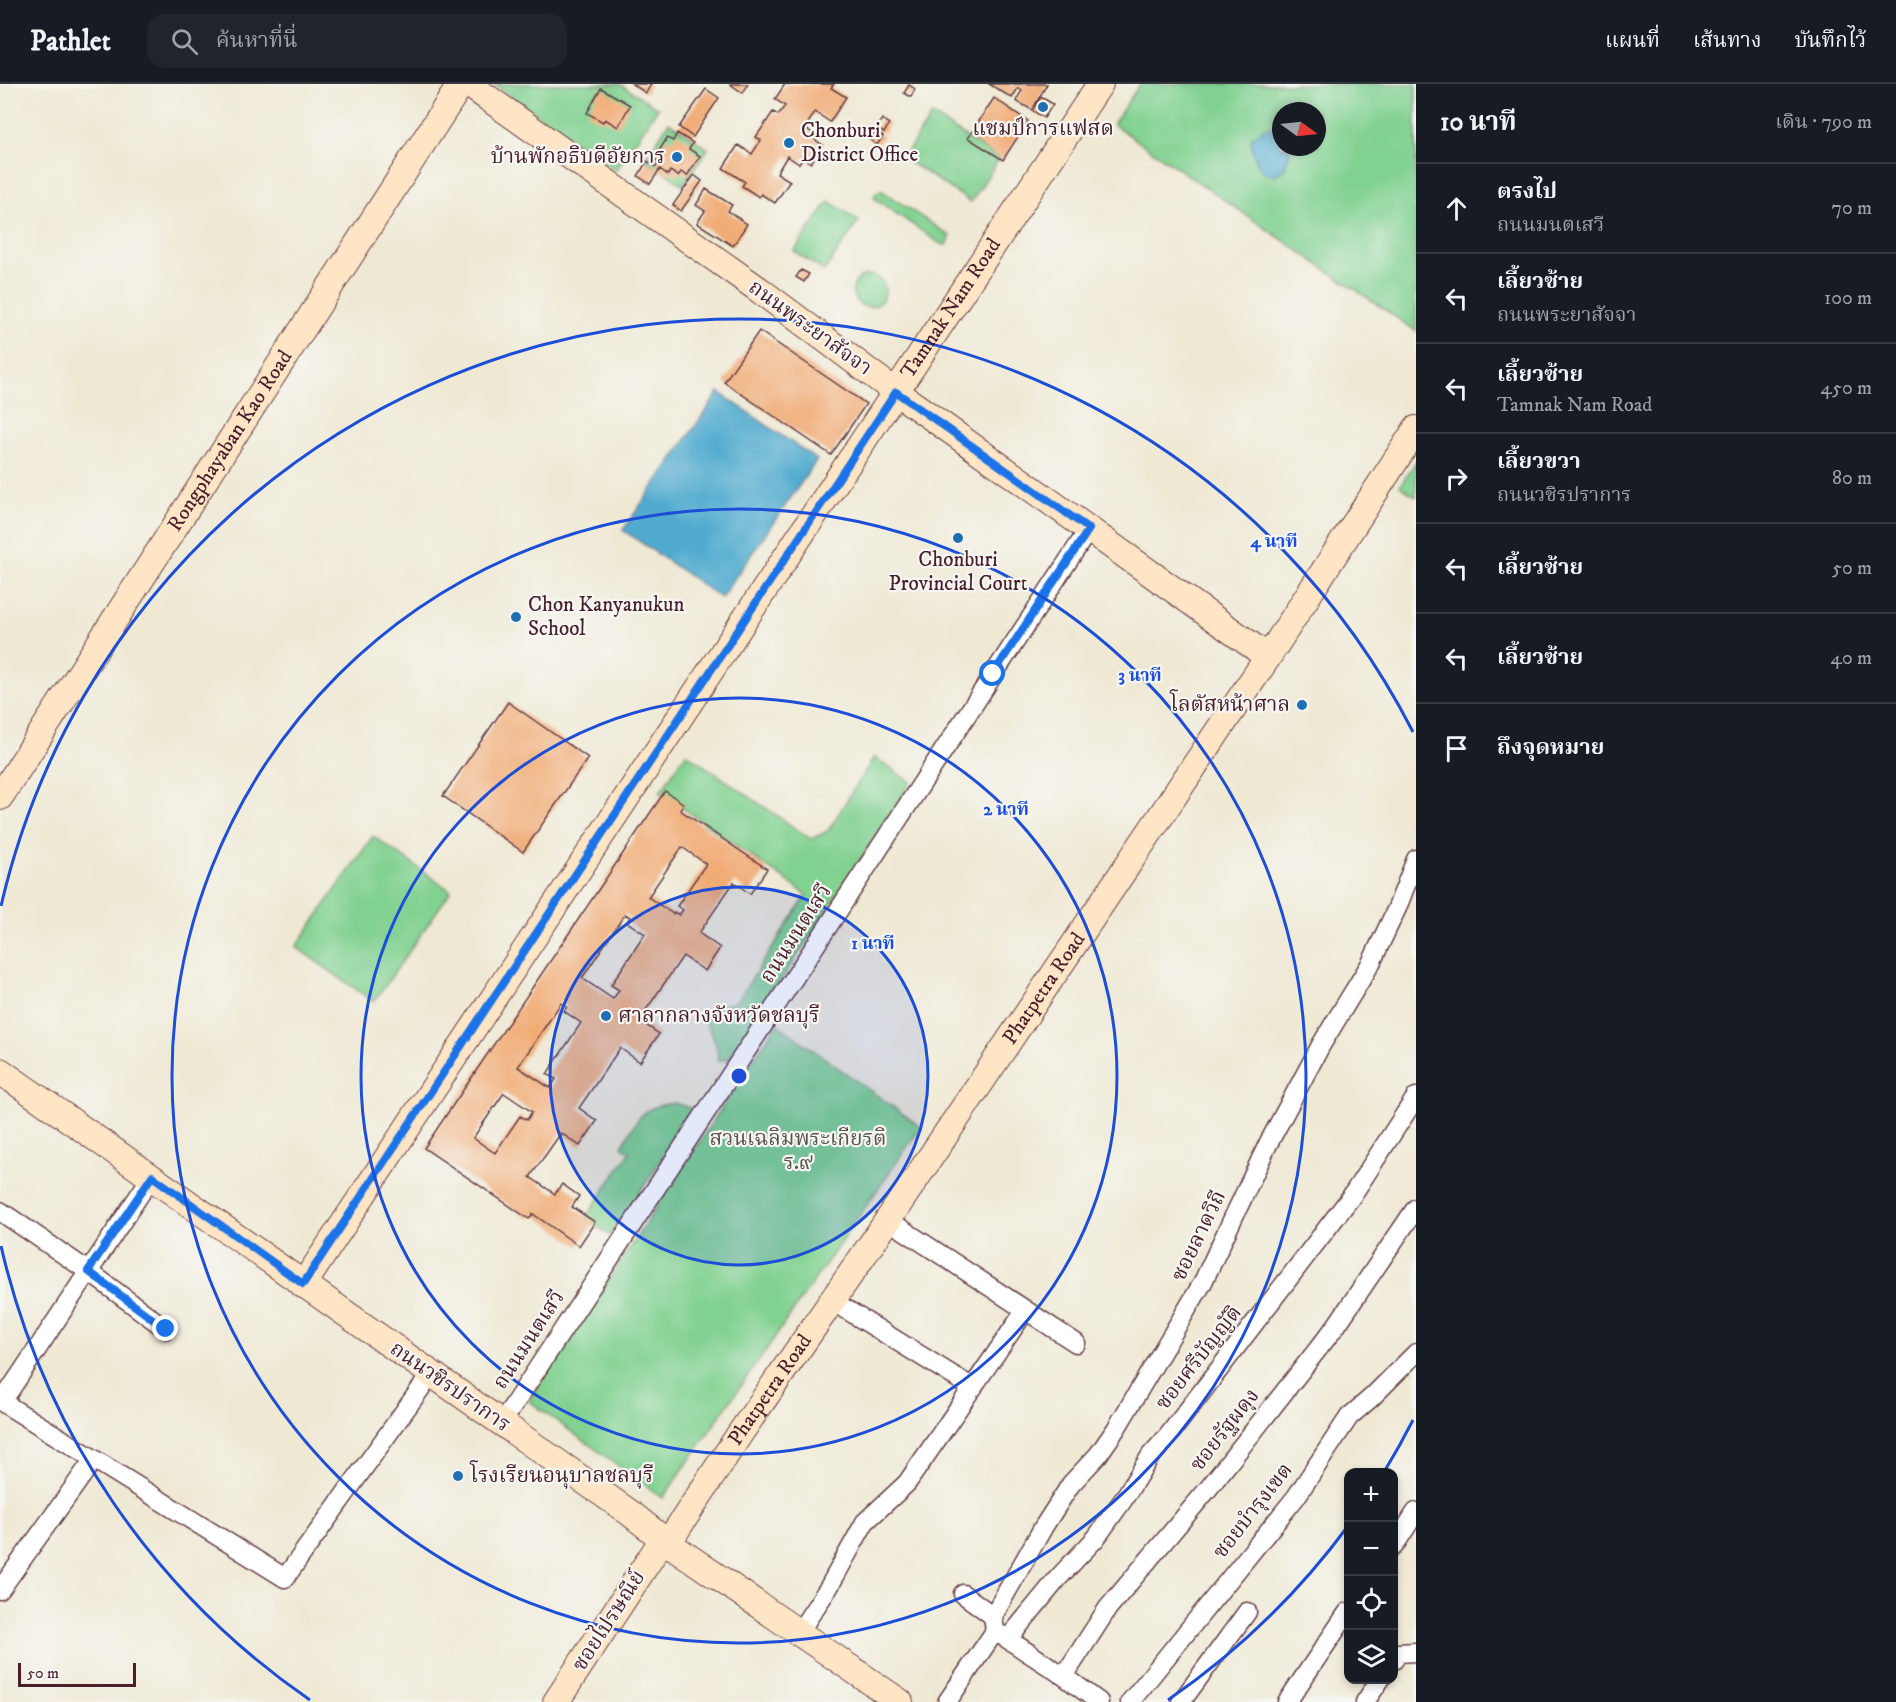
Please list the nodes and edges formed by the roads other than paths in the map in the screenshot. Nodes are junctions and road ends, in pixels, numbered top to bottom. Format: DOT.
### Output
graph roads {
  1 [pos="461,84"];
  2 [pos="468,84"];
  3 [pos="1100,84"];
  4 [pos="896,392"];
  5 [pos="1416,429"];
  6 [pos="1089,529"];
  7 [pos="1268,657"];
  8 [pos="0,797"];
  9 [pos="1416,859"];
  10 [pos="0,1071"];
  11 [pos="1416,1097"];
  12 [pos="152,1176"];
  13 [pos="1416,1208"];
  14 [pos="0,1211"];
  15 [pos="888,1220"];
  16 [pos="88,1271"];
  17 [pos="303,1284"];
  18 [pos="831,1300"];
  19 [pos="1025,1311"];
  20 [pos="166,1329"];
  21 [pos="1076,1343"];
  22 [pos="1416,1353"];
  23 [pos="431,1374"];
  24 [pos="973,1388"];
  25 [pos="501,1424"];
  26 [pos="94,1459"];
  27 [pos="1416,1512"];
  28 [pos="1398,1540"];
  29 [pos="665,1541"];
  30 [pos="0,1590"];
  31 [pos="963,1594"];
  32 [pos="1247,1612"];
  33 [pos="1344,1618"];
  34 [pos="999,1628"];
  35 [pos="799,1632"];
  36 [pos="1416,1652"];
  37 [pos="1398,1653"];
  38 [pos="1064,1676"];
  39 [pos="1377,1684"];
  40 [pos="556,1702"];
  41 [pos="900,1702"];
  42 [pos="947,1702"];
  43 [pos="1099,1702"];
  44 [pos="1130,1702"];
  45 [pos="1181,1702"];
  46 [pos="1287,1702"];
  47 [pos="1365,1702"];
  1 -- 8 [label="street, Rongphayaban Kao Road"];
  2 -- 4 [label="street, ถนนพระยาสัจจา"];
  3 -- 4 [label="street, Tamnak Nam Road"];
  4 -- 6 [label="street, ถนนพระยาสัจจา"];
  4 -- 17 [label="street, Tamnak Nam Road"];
  5 -- 7 [label="street, Phatpetra Road"];
  6 -- 7 [label="street, ถนนพระยาสัจจา"];
  6 -- 25 [label="street, ถนนมนตเสวี"];
  7 -- 15 [label="street, Phatpetra Road"];
  9 -- 34 [label="street, ซอยลาดวิถี"];
  10 -- 12 [label="street, ถนนวชิรปราการ"];
  11 -- 34 [label="street, ซอยศรีบัญญัติ"];
  12 -- 16 [label="street"];
  12 -- 17 [label="street, ถนนวชิรปราการ"];
  13 -- 38 [label="street, ซอยรัฐผดุง"];
  14 -- 16 [label="street"];
  15 -- 18 [label="street, Phatpetra Road"];
  15 -- 19 [label="street"];
  16 -- 20 [label="street"];
  16 -- 26 [label="street"];
  17 -- 23 [label="street, ถนนวชิรปราการ"];
  18 -- 24 [label="street"];
  18 -- 29 [label="street, Phatpetra Road"];
  19 -- 21 [label="street"];
  19 -- 24 [label="street"];
  22 -- 44 [label="street, ซอยบำรุงเขต"];
  23 -- 25 [label="street, ถนนวชิรปราการ"];
  23 -- 26 [label="street"];
  24 -- 35 [label="street"];
  25 -- 29 [label="street, ถนนวชิรปราการ"];
  26 -- 30 [label="street"];
  27 -- 28 [label="street"];
  29 -- 35 [label="street, ถนนวชิรปราการ"];
  29 -- 40 [label="street, ซอยไปรษณีย์"];
  31 -- 34 [label="street"];
  32 -- 45 [label="street"];
  33 -- 46 [label="street"];
  34 -- 38 [label="street"];
  34 -- 42 [label="street, ซอยลาดวิถี"];
  35 -- 41 [label="street, ถนนวชิรปราการ"];
  36 -- 37 [label="street"];
  38 -- 43 [label="street"];
  39 -- 47 [label="street"];
}
